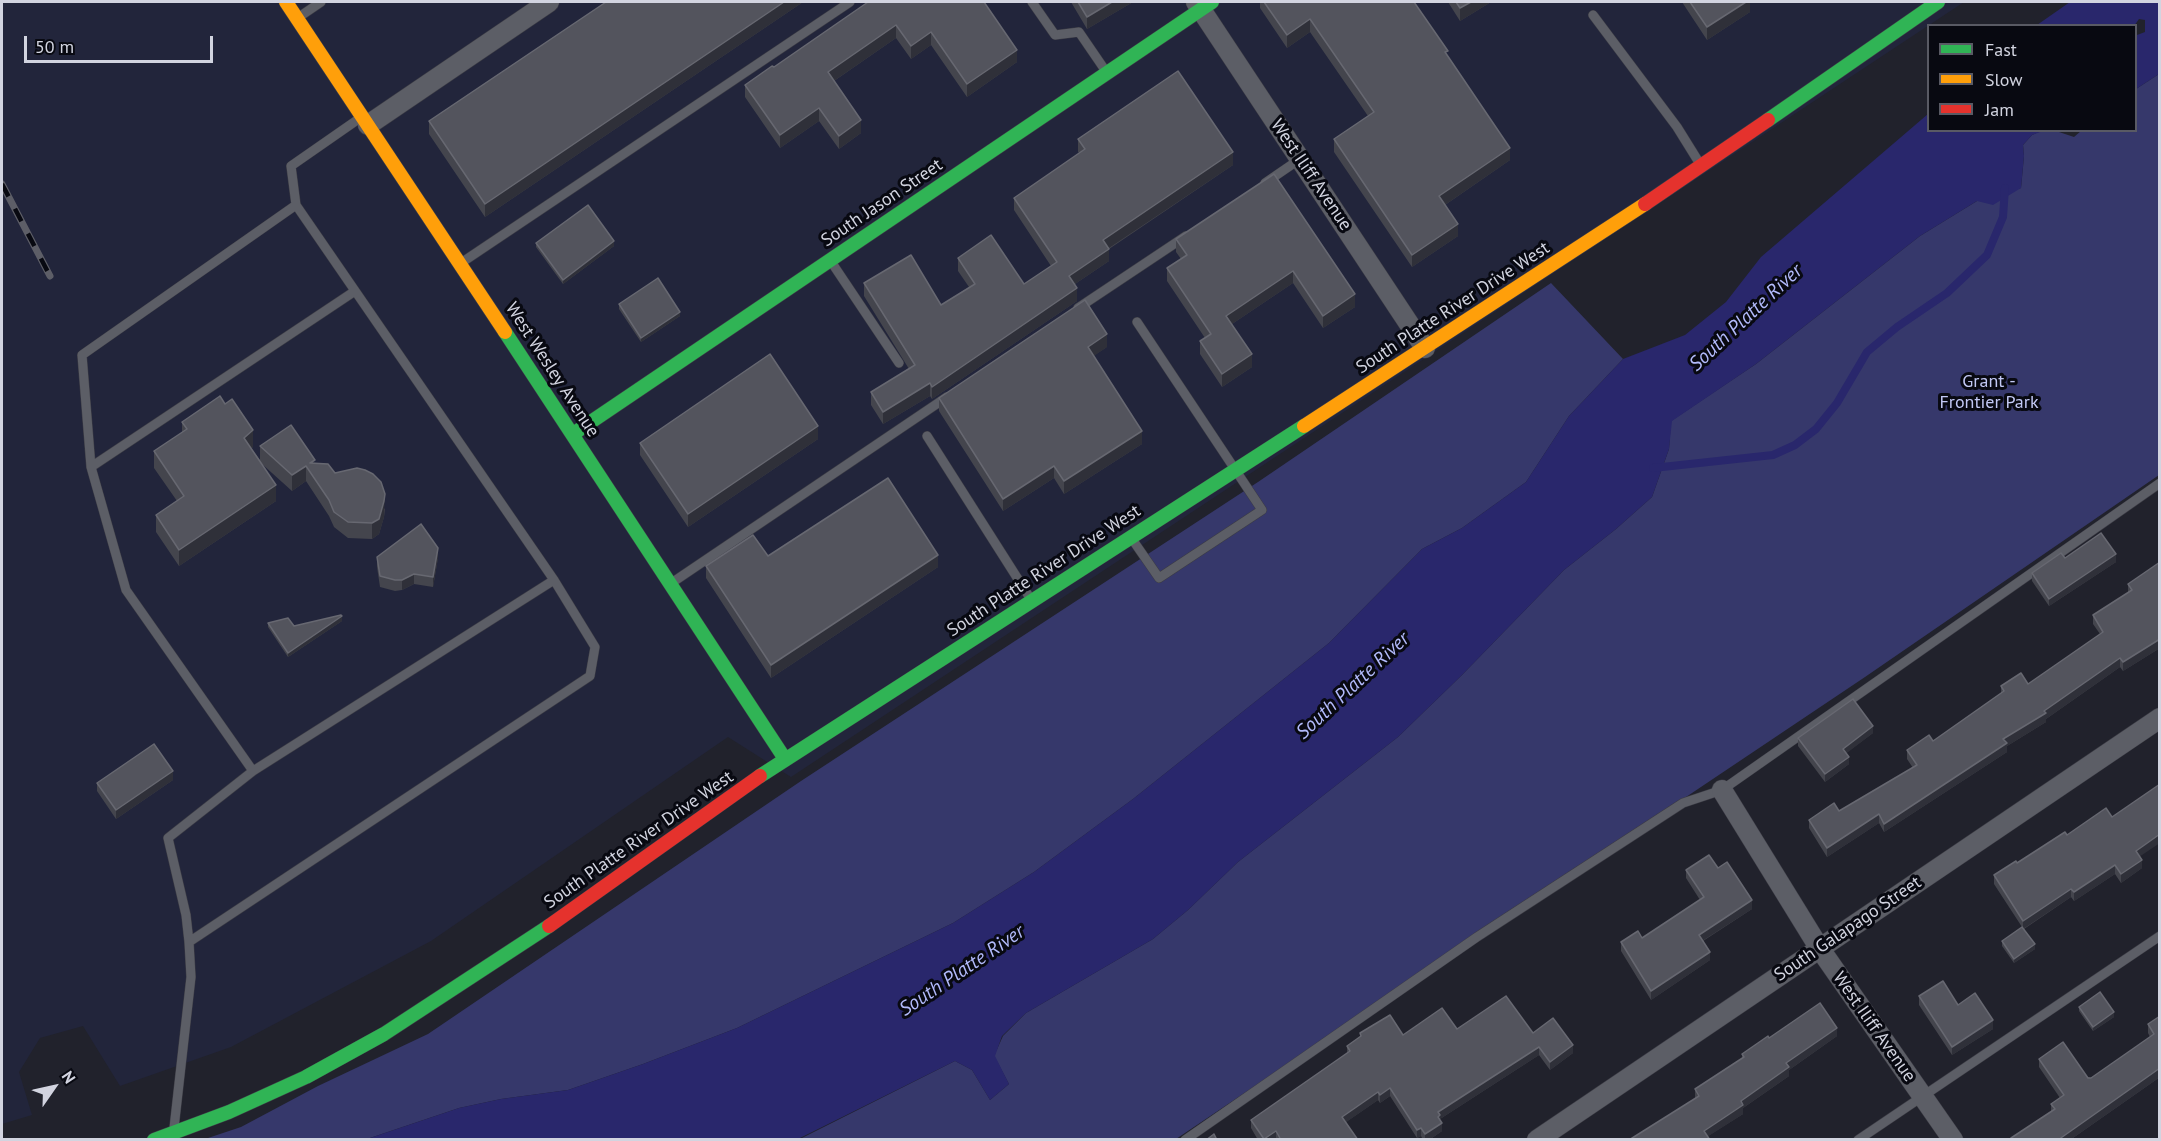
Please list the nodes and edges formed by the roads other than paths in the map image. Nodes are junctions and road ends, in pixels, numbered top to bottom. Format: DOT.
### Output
graph roads {
  1 [pos="286,2"];
  2 [pos="321,2"];
  3 [pos="549,2"];
  4 [pos="850,2"];
  5 [pos="1032,2"];
  6 [pos="1938,2"];
  7 [pos="1203,4"];
  8 [pos="1593,15"];
  9 [pos="297,18"];
  10 [pos="1107,73"];
  11 [pos="365,121"];
  12 [pos="1300,159"];
  13 [pos="1701,165"];
  14 [pos="1261,185"];
  15 [pos="296,205"];
  16 [pos="1193,231"];
  17 [pos="830,260"];
  18 [pos="460,264"];
  19 [pos="355,291"];
  20 [pos="1067,316"];
  21 [pos="1137,322"];
  22 [pos="1425,348"];
  23 [pos="899,363"];
  24 [pos="960,388"];
  25 [pos="573,434"];
  26 [pos="927,436"];
  27 [pos="91,466"];
  28 [pos="1236,469"];
  29 [pos="2160,483"];
  30 [pos="1131,537"];
  31 [pos="554,579"];
  32 [pos="671,584"];
  33 [pos="1032,601"];
  34 [pos="2160,718"];
  35 [pos="785,759"];
  36 [pos="253,771"];
  37 [pos="1722,790"];
  38 [pos="2160,936"];
  39 [pos="189,942"];
  40 [pos="1820,949"];
  41 [pos="1922,1096"];
  42 [pos="173,1133"];
  43 [pos="154,1140"];
  44 [pos="1185,1140"];
  45 [pos="1537,1140"];
  46 [pos="1858,1140"];
  47 [pos="1953,1140"];
  1 -- 9 [label="street, West Wesley Avenue"];
  2 -- 9 [label="lane"];
  3 -- 11 [label="street"];
  4 -- 18 [label="lane"];
  5 -- 10 [label="lane"];
  6 -- 13 [label="street, South Platte River Drive West"];
  7 -- 10 [label="street, South Jason Street"];
  7 -- 12 [label="street, West Iliff Avenue"];
  8 -- 13 [label="lane"];
  9 -- 11 [label="street, West Wesley Avenue"];
  10 -- 17 [label="street, South Jason Street"];
  11 -- 15 [label="lane"];
  11 -- 18 [label="street, West Wesley Avenue"];
  12 -- 14 [label="lane"];
  12 -- 22 [label="street, West Iliff Avenue"];
  13 -- 22 [label="street, South Platte River Drive West"];
  15 -- 19 [label="lane"];
  15 -- 27 [label="lane"];
  16 -- 20 [label="lane"];
  17 -- 23 [label="lane"];
  17 -- 25 [label="street, South Jason Street"];
  18 -- 25 [label="street, West Wesley Avenue"];
  19 -- 27 [label="lane"];
  19 -- 31 [label="lane"];
  21 -- 28 [label="lane"];
  22 -- 28 [label="street, South Platte River Drive West"];
  24 -- 32 [label="lane"];
  25 -- 32 [label="street, West Wesley Avenue"];
  26 -- 33 [label="lane"];
  27 -- 36 [label="lane"];
  28 -- 30 [label="street, South Platte River Drive West"];
  28 -- 30 [label="lane"];
  29 -- 37 [label="lane"];
  30 -- 33 [label="street, South Platte River Drive West"];
  31 -- 36 [label="lane"];
  31 -- 39 [label="lane"];
  32 -- 35 [label="street, West Wesley Avenue"];
  33 -- 35 [label="street, South Platte River Drive West"];
  34 -- 40 [label="street, South Galapago Street"];
  35 -- 42 [label="street, South Platte River Drive West"];
  36 -- 39 [label="lane"];
  37 -- 40 [label="street, West Iliff Avenue"];
  37 -- 44 [label="lane"];
  38 -- 41 [label="lane"];
  39 -- 42 [label="lane"];
  40 -- 41 [label="street, West Iliff Avenue"];
  40 -- 45 [label="street, South Galapago Street"];
  41 -- 46 [label="lane"];
  41 -- 47 [label="street, West Iliff Avenue"];
  42 -- 43 [label="street, South Platte River Drive West"];
}
